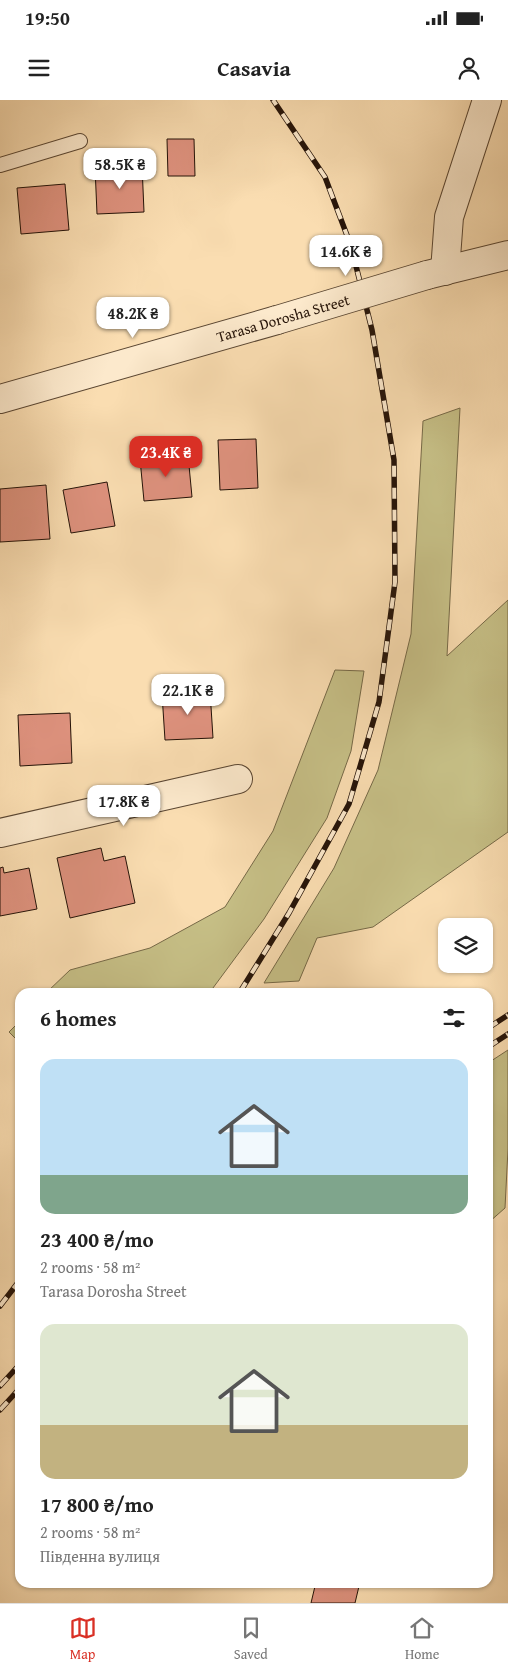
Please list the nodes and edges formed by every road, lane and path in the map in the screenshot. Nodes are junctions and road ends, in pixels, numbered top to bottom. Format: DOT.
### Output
graph roads {
  1 [pos="487,100"];
  2 [pos="80,141"];
  3 [pos="0,166"];
  4 [pos="508,255"];
  5 [pos="436,273"];
  6 [pos="0,399"];
  7 [pos="238,779"];
  8 [pos="0,833"];
  1 -- 5 [label="street"];
  2 -- 3 [label="lane"];
  4 -- 5 [label="street, Tarasa Dorosha Street"];
  5 -- 6 [label="street, Tarasa Dorosha Street, bridge"];
  7 -- 8 [label="street"];
}
